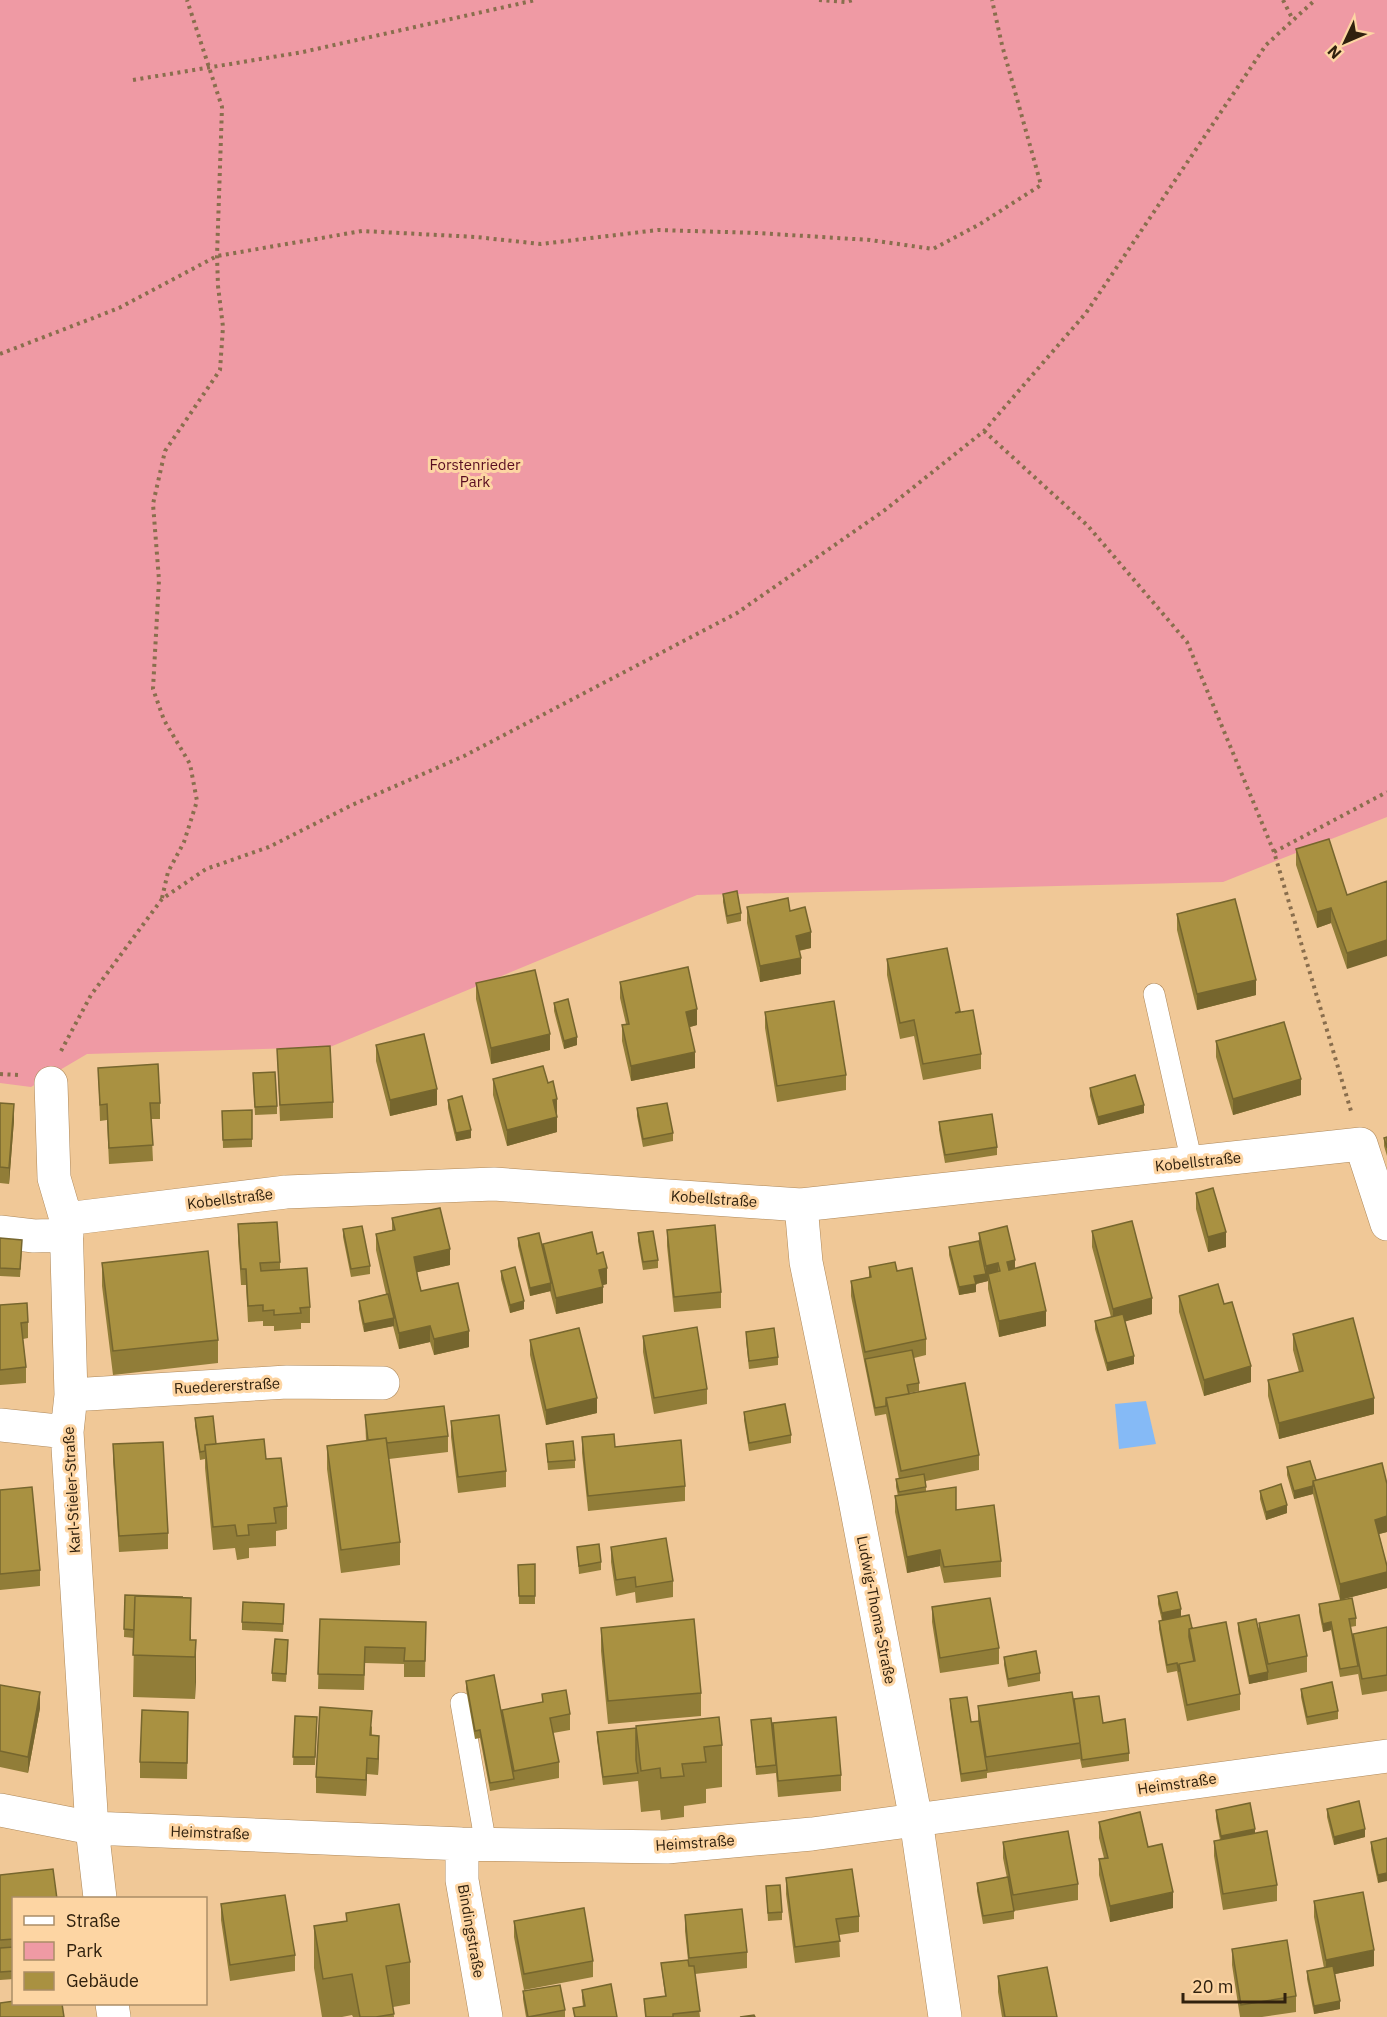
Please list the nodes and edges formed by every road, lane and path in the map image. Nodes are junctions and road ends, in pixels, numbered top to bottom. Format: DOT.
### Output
graph roads {
  1 [pos="187,0"];
  2 [pos="536,0"];
  3 [pos="819,0"];
  4 [pos="853,0"];
  5 [pos="992,0"];
  6 [pos="1283,0"];
  7 [pos="1315,0"];
  8 [pos="1293,20"];
  9 [pos="209,67"];
  10 [pos="133,80"];
  11 [pos="217,256"];
  12 [pos="0,354"];
  13 [pos="984,431"];
  14 [pos="1387,792"];
  15 [pos="1274,852"];
  16 [pos="162,899"];
  17 [pos="1154,994"];
  18 [pos="51,1083"];
  19 [pos="1361,1144"];
  20 [pos="1192,1162"];
  21 [pos="801,1205"];
  22 [pos="1387,1224"];
  23 [pos="67,1227"];
  24 [pos="0,1232"];
  25 [pos="383,1383"];
  26 [pos="71,1395"];
  27 [pos="0,1425"];
  28 [pos="67,1432"];
  29 [pos="461,1703"];
  30 [pos="1387,1756"];
  31 [pos="0,1810"];
  32 [pos="916,1820"];
  33 [pos="92,1828"];
  34 [pos="474,1845"];
  35 [pos="100,1897"];
  36 [pos="486,2017"];
  37 [pos="945,2017"];
  1 -- 9 [label="path"];
  2 -- 9 [label="path"];
  3 -- 4 [label="path"];
  5 -- 11 [label="path"];
  6 -- 8 [label="path"];
  7 -- 8 [label="path"];
  8 -- 13 [label="path"];
  9 -- 10 [label="path"];
  9 -- 11 [label="path"];
  11 -- 12 [label="path"];
  11 -- 16 [label="path"];
  13 -- 15 [label="path"];
  13 -- 16 [label="path"];
  14 -- 15 [label="path"];
  15 -- 19 [label="path"];
  16 -- 18 [label="path"];
  17 -- 20 [label="lane"];
  18 -- 23 [label="street, Karl-Stieler-Straße"];
  19 -- 20 [label="street, Kobellstraße"];
  19 -- 22 [label="street"];
  20 -- 21 [label="street, Kobellstraße"];
  21 -- 23 [label="street, Kobellstraße"];
  21 -- 32 [label="street, Ludwig-Thoma-Straße"];
  23 -- 24 [label="street, Kobellstraße"];
  23 -- 26 [label="street, Karl-Stieler-Straße"];
  25 -- 26 [label="street, Ruedererstraße"];
  26 -- 28 [label="street, Karl-Stieler-Straße"];
  27 -- 28 [label="street"];
  28 -- 33 [label="street, Karl-Stieler-Straße"];
  29 -- 34 [label="lane"];
  30 -- 32 [label="street, Heimstraße"];
  31 -- 33 [label="street, Heimstraße"];
  32 -- 34 [label="street, Heimstraße"];
  32 -- 37 [label="street, Ludwig-Thoma-Straße"];
  33 -- 34 [label="street, Heimstraße"];
  33 -- 35 [label="street, Karl-Stieler-Straße"];
  34 -- 36 [label="street, Bindingstraße"];
}
